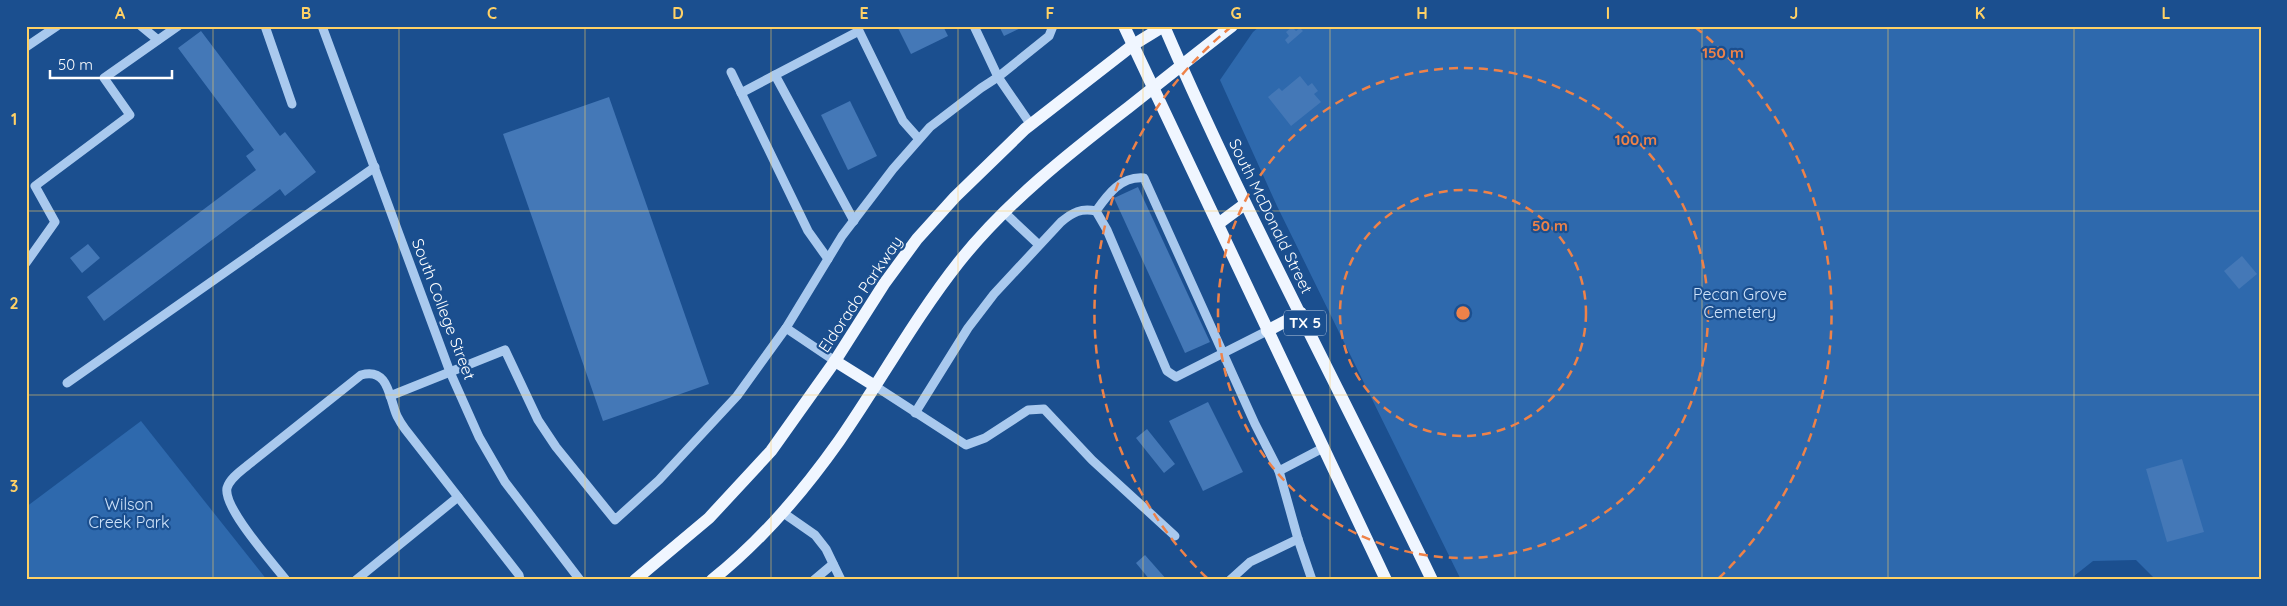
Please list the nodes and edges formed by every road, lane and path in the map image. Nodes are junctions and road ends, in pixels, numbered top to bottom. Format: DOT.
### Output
graph roads {
  1 [pos="57,26"];
  2 [pos="141,26"];
  3 [pos="178,26"];
  4 [pos="265,26"];
  5 [pos="322,26"];
  6 [pos="974,26"];
  7 [pos="1052,26"];
  8 [pos="1124,26"];
  9 [pos="1164,26"];
  10 [pos="1232,26"];
  11 [pos="158,40"];
  12 [pos="1133,45"];
  13 [pos="26,47"];
  14 [pos="1181,66"];
  15 [pos="731,72"];
  16 [pos="775,75"];
  17 [pos="998,77"];
  18 [pos="1154,88"];
  19 [pos="741,94"];
  20 [pos="292,104"];
  21 [pos="1031,124"];
  22 [pos="919,139"];
  23 [pos="376,167"];
  24 [pos="1245,204"];
  25 [pos="1096,211"];
  26 [pos="1004,212"];
  27 [pos="854,221"];
  28 [pos="1218,224"];
  29 [pos="1039,246"];
  30 [pos="828,259"];
  31 [pos="26,263"];
  32 [pos="1301,314"];
  33 [pos="786,328"];
  34 [pos="1267,330"];
  35 [pos="1223,352"];
  36 [pos="835,360"];
  37 [pos="450,372"];
  38 [pos="67,383"];
  39 [pos="875,386"];
  40 [pos="390,396"];
  41 [pos="915,413"];
  42 [pos="1324,448"];
  43 [pos="1279,471"];
  44 [pos="458,497"];
  45 [pos="782,512"];
  46 [pos="1174,536"];
  47 [pos="1298,539"];
  48 [pos="833,564"];
  49 [pos="286,580"];
  50 [pos="356,580"];
  51 [pos="520,580"];
  52 [pos="580,580"];
  53 [pos="635,580"];
  54 [pos="712,580"];
  55 [pos="814,580"];
  56 [pos="841,580"];
  57 [pos="1230,580"];
  58 [pos="1312,580"];
  59 [pos="1386,580"];
  60 [pos="1432,580"];
  1 -- 13 [label="street"];
  2 -- 11 [label="street"];
  3 -- 11 [label="street"];
  4 -- 20 [label="street"];
  5 -- 23 [label="street, South College Street"];
  6 -- 17 [label="street"];
  7 -- 17 [label="street"];
  8 -- 12 [label="main road, TX 5"];
  9 -- 12 [label="main road, Eldorado Parkway"];
  9 -- 14 [label="main road, South McDonald Street / TX 5"];
  10 -- 14 [label="main road"];
  11 -- 31 [label="street"];
  12 -- 18 [label="main road, TX 5"];
  12 -- 21 [label="main road, Eldorado Parkway"];
  14 -- 18 [label="main road"];
  14 -- 24 [label="main road, South McDonald Street / TX 5"];
  15 -- 19 [label="street"];
  16 -- 19 [label="street"];
  16 -- 22 [label="street"];
  16 -- 27 [label="street"];
  17 -- 21 [label="street"];
  17 -- 22 [label="street"];
  18 -- 26 [label="main road"];
  18 -- 28 [label="main road, TX 5"];
  19 -- 30 [label="street"];
  21 -- 36 [label="main road, Eldorado Parkway"];
  22 -- 27 [label="street"];
  23 -- 37 [label="street, South College Street"];
  23 -- 38 [label="street"];
  24 -- 28 [label="main road"];
  24 -- 32 [label="main road, South McDonald Street / TX 5"];
  25 -- 29 [label="street"];
  25 -- 35 [label="street"];
  25 -- 35 [label="street"];
  26 -- 29 [label="street"];
  26 -- 39 [label="main road"];
  27 -- 30 [label="street"];
  28 -- 34 [label="main road, TX 5"];
  29 -- 41 [label="street"];
  30 -- 33 [label="street"];
  32 -- 34 [label="main road"];
  32 -- 60 [label="main road, South McDonald Street / TX 5"];
  33 -- 36 [label="street"];
  33 -- 37 [label="street"];
  34 -- 35 [label="street"];
  34 -- 42 [label="main road, TX 5"];
  35 -- 43 [label="street"];
  36 -- 39 [label="main road"];
  36 -- 53 [label="main road, Eldorado Parkway"];
  37 -- 40 [label="street"];
  37 -- 52 [label="street, South College Street"];
  39 -- 41 [label="street"];
  39 -- 45 [label="main road"];
  40 -- 44 [label="street"];
  40 -- 49 [label="street"];
  41 -- 46 [label="street"];
  42 -- 43 [label="street"];
  42 -- 59 [label="main road, TX 5"];
  43 -- 47 [label="street"];
  44 -- 50 [label="street"];
  44 -- 51 [label="street"];
  45 -- 48 [label="street"];
  45 -- 54 [label="main road"];
  47 -- 57 [label="street"];
  47 -- 58 [label="street"];
  48 -- 55 [label="street"];
  48 -- 56 [label="street"];
}
